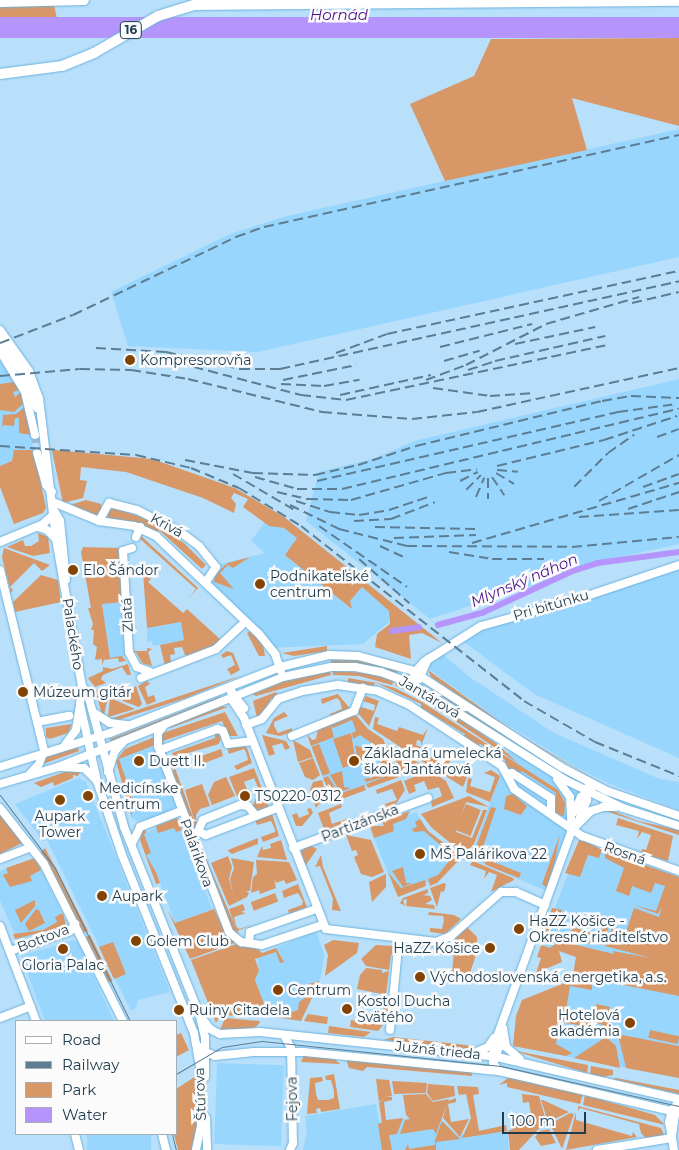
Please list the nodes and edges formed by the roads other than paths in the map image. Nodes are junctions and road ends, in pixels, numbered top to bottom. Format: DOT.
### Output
graph roads {
  1 [pos="56,0"];
  2 [pos="82,0"];
  3 [pos="0,2"];
  4 [pos="679,2"];
  5 [pos="0,74"];
  6 [pos="0,330"];
  7 [pos="0,340"];
  8 [pos="0,351"];
  9 [pos="41,419"];
  10 [pos="35,435"];
  11 [pos="37,453"];
  12 [pos="52,492"];
  13 [pos="54,502"];
  14 [pos="55,512"];
  15 [pos="99,521"];
  16 [pos="38,527"];
  17 [pos="140,527"];
  18 [pos="136,538"];
  19 [pos="56,539"];
  20 [pos="0,542"];
  21 [pos="132,549"];
  22 [pos="679,565"];
  23 [pos="0,570"];
  24 [pos="66,582"];
  25 [pos="206,582"];
  26 [pos="245,622"];
  27 [pos="280,667"];
  28 [pos="152,673"];
  29 [pos="419,674"];
  30 [pos="283,677"];
  31 [pos="141,678"];
  32 [pos="251,678"];
  33 [pos="412,684"];
  34 [pos="82,686"];
  35 [pos="256,687"];
  36 [pos="363,688"];
  37 [pos="210,693"];
  38 [pos="233,694"];
  39 [pos="214,703"];
  40 [pos="80,704"];
  41 [pos="244,708"];
  42 [pos="93,712"];
  43 [pos="69,716"];
  44 [pos="167,721"];
  45 [pos="37,722"];
  46 [pos="131,724"];
  47 [pos="246,724"];
  48 [pos="292,736"];
  49 [pos="126,740"];
  50 [pos="252,741"];
  51 [pos="233,742"];
  52 [pos="64,745"];
  53 [pos="94,745"];
  54 [pos="160,750"];
  55 [pos="44,752"];
  56 [pos="2,767"];
  57 [pos="58,767"];
  58 [pos="108,772"];
  59 [pos="508,774"];
  60 [pos="553,774"];
  61 [pos="28,775"];
  62 [pos="584,780"];
  63 [pos="97,781"];
  64 [pos="0,784"];
  65 [pos="608,791"];
  66 [pos="588,792"];
  67 [pos="428,798"];
  68 [pos="0,808"];
  69 [pos="278,808"];
  70 [pos="623,808"];
  71 [pos="181,811"];
  72 [pos="551,814"];
  73 [pos="256,816"];
  74 [pos="679,816"];
  75 [pos="575,820"];
  76 [pos="679,826"];
  77 [pos="572,830"];
  78 [pos="132,844"];
  79 [pos="31,847"];
  80 [pos="293,848"];
  81 [pos="0,859"];
  82 [pos="679,872"];
  83 [pos="544,905"];
  84 [pos="316,909"];
  85 [pos="74,924"];
  86 [pos="322,925"];
  87 [pos="0,926"];
  88 [pos="399,938"];
  89 [pos="249,943"];
  90 [pos="10,951"];
  91 [pos="30,1006"];
  92 [pos="200,1016"];
  93 [pos="0,1018"];
  94 [pos="36,1020"];
  95 [pos="122,1020"];
  96 [pos="503,1024"];
  97 [pos="390,1030"];
  98 [pos="284,1035"];
  99 [pos="503,1036"];
  100 [pos="307,1037"];
  101 [pos="194,1038"];
  102 [pos="291,1050"];
  103 [pos="205,1053"];
  104 [pos="470,1054"];
  105 [pos="215,1056"];
  106 [pos="494,1058"];
  107 [pos="526,1062"];
  108 [pos="205,1068"];
  109 [pos="480,1069"];
  110 [pos="499,1071"];
  111 [pos="642,1106"];
  112 [pos="676,1107"];
  113 [pos="679,1125"];
  114 [pos="668,1126"];
  115 [pos="75,1135"];
  116 [pos="162,1135"];
  117 [pos="672,1138"];
  118 [pos="79,1150"];
  119 [pos="166,1150"];
  120 [pos="196,1150"];
  121 [pos="207,1150"];
  122 [pos="290,1150"];
  123 [pos="597,1150"];
  124 [pos="674,1150"];
  1 -- 2 [label="highway"];
  1 -- 3 [label="highway"];
  4 -- 5 [label="highway, 16"];
  6 -- 9 [label="street, Palackého"];
  7 -- 9 [label="street, Palackého"];
  8 -- 10 [label="street"];
  9 -- 12 [label="street, Palackého"];
  11 -- 12 [label="street, Palackého"];
  12 -- 13 [label="street, Palackého"];
  13 -- 14 [label="street, Palackého"];
  13 -- 15 [label="street, Krivá"];
  14 -- 16 [label="street"];
  14 -- 19 [label="street, Palackého"];
  14 -- 24 [label="street, Palackého"];
  15 -- 17 [label="street, Krivá"];
  15 -- 25 [label="street, Krivá"];
  16 -- 19 [label="street"];
  16 -- 20 [label="street"];
  17 -- 18 [label="street, Krivá"];
  17 -- 25 [label="street, Krivá"];
  19 -- 24 [label="street, Palackého"];
  21 -- 28 [label="street, Zlatá"];
  22 -- 29 [label="street, Pri bitúnku"];
  23 -- 45 [label="street"];
  24 -- 34 [label="street, Palackého"];
  25 -- 26 [label="street, Krivá"];
  26 -- 27 [label="street, Krivá"];
  26 -- 28 [label="street"];
  27 -- 29 [label="street, Jantárová"];
  27 -- 30 [label="street, Krivá"];
  27 -- 32 [label="street, Jantárová"];
  28 -- 31 [label="street"];
  29 -- 33 [label="street, Pri bitúnku"];
  29 -- 62 [label="street, Jantárová"];
  30 -- 33 [label="street, Jantárová"];
  30 -- 35 [label="street, Jantárová"];
  32 -- 37 [label="street, Jantárová"];
  32 -- 38 [label="street"];
  33 -- 60 [label="street, Jantárová"];
  34 -- 40 [label="street, Palackého"];
  34 -- 42 [label="street, Palackého"];
  35 -- 38 [label="street, Jantárová"];
  35 -- 41 [label="street"];
  36 -- 47 [label="street"];
  36 -- 48 [label="street"];
  36 -- 59 [label="street"];
  37 -- 38 [label="street"];
  37 -- 46 [label="street, Jantárová"];
  38 -- 39 [label="street, Jantárová"];
  38 -- 41 [label="street"];
  38 -- 47 [label="street"];
  39 -- 44 [label="street, Jantárová"];
  39 -- 47 [label="street"];
  40 -- 52 [label="street"];
  40 -- 53 [label="street, Palackého"];
  41 -- 47 [label="street"];
  42 -- 46 [label="street"];
  42 -- 53 [label="street, Palackého"];
  43 -- 45 [label="street"];
  44 -- 49 [label="street, Jantárová"];
  44 -- 54 [label="street, Palárikova"];
  45 -- 55 [label="street"];
  46 -- 53 [label="street, Jantárová"];
  47 -- 50 [label="street"];
  47 -- 51 [label="street"];
  49 -- 53 [label="street, Jantárová"];
  49 -- 58 [label="street"];
  50 -- 51 [label="street"];
  50 -- 69 [label="street"];
  51 -- 54 [label="street"];
  52 -- 53 [label="street"];
  52 -- 55 [label="street"];
  53 -- 57 [label="street"];
  53 -- 58 [label="street"];
  53 -- 63 [label="street, Štúrova"];
  54 -- 71 [label="street, Palárikova"];
  55 -- 56 [label="street"];
  55 -- 61 [label="street"];
  57 -- 61 [label="street"];
  57 -- 63 [label="street"];
  58 -- 78 [label="street"];
  59 -- 72 [label="street, Rosná"];
  59 -- 72 [label="street"];
  60 -- 66 [label="street, Jantárová"];
  60 -- 75 [label="street"];
  61 -- 64 [label="street"];
  62 -- 65 [label="street, Jantárová"];
  62 -- 66 [label="street"];
  63 -- 101 [label="street, Štúrova"];
  65 -- 66 [label="street"];
  65 -- 74 [label="street, Jantárová"];
  66 -- 70 [label="street, Jantárová"];
  66 -- 75 [label="street"];
  67 -- 80 [label="street, Partizánska"];
  68 -- 79 [label="street"];
  69 -- 73 [label="street, Palárikova"];
  69 -- 80 [label="street"];
  70 -- 75 [label="street"];
  70 -- 76 [label="street, Jantárová"];
  71 -- 78 [label="street"];
  71 -- 89 [label="street, Palárikova"];
  72 -- 77 [label="street, Rosná"];
  73 -- 73 [label="street, Palárikova"];
  75 -- 77 [label="street"];
  77 -- 82 [label="street, Rosná"];
  77 -- 83 [label="street"];
  78 -- 92 [label="street"];
  79 -- 81 [label="street"];
  79 -- 85 [label="street"];
  80 -- 84 [label="street"];
  83 -- 88 [label="street"];
  83 -- 96 [label="street"];
  84 -- 86 [label="street"];
  84 -- 89 [label="street"];
  85 -- 90 [label="street, Bottova"];
  85 -- 95 [label="street"];
  86 -- 88 [label="street"];
  86 -- 89 [label="street"];
  87 -- 90 [label="street"];
  88 -- 97 [label="street"];
  90 -- 91 [label="street"];
  91 -- 93 [label="street"];
  91 -- 94 [label="street"];
  92 -- 98 [label="street, Južná trieda"];
  92 -- 103 [label="street, Štúrova"];
  96 -- 99 [label="street"];
  96 -- 104 [label="street"];
  96 -- 106 [label="street"];
  98 -- 100 [label="street, Južná trieda"];
  98 -- 102 [label="street, Fejova"];
  99 -- 106 [label="street"];
  99 -- 107 [label="street"];
  100 -- 102 [label="street"];
  100 -- 104 [label="street, Južná trieda"];
  101 -- 103 [label="street"];
  101 -- 120 [label="street, Štúrova"];
  102 -- 105 [label="street, Južná trieda"];
  102 -- 109 [label="street, Južná trieda"];
  102 -- 122 [label="street, Fejova"];
  103 -- 105 [label="street, Južná trieda"];
  103 -- 108 [label="street, Štúrova"];
  104 -- 106 [label="street, Južná trieda"];
  105 -- 108 [label="street"];
  106 -- 107 [label="street, Južná trieda"];
  106 -- 109 [label="street"];
  106 -- 110 [label="street"];
  107 -- 112 [label="street, Južná trieda"];
  108 -- 121 [label="street, Štúrova"];
  109 -- 110 [label="street, Južná trieda"];
  110 -- 111 [label="street, Južná trieda"];
  111 -- 112 [label="street, Južná trieda"];
  111 -- 114 [label="street"];
  112 -- 114 [label="street"];
  112 -- 117 [label="street"];
  113 -- 117 [label="street"];
  114 -- 117 [label="street"];
  115 -- 118 [label="street"];
  116 -- 119 [label="street"];
  117 -- 123 [label="street"];
  117 -- 124 [label="street"];
}
